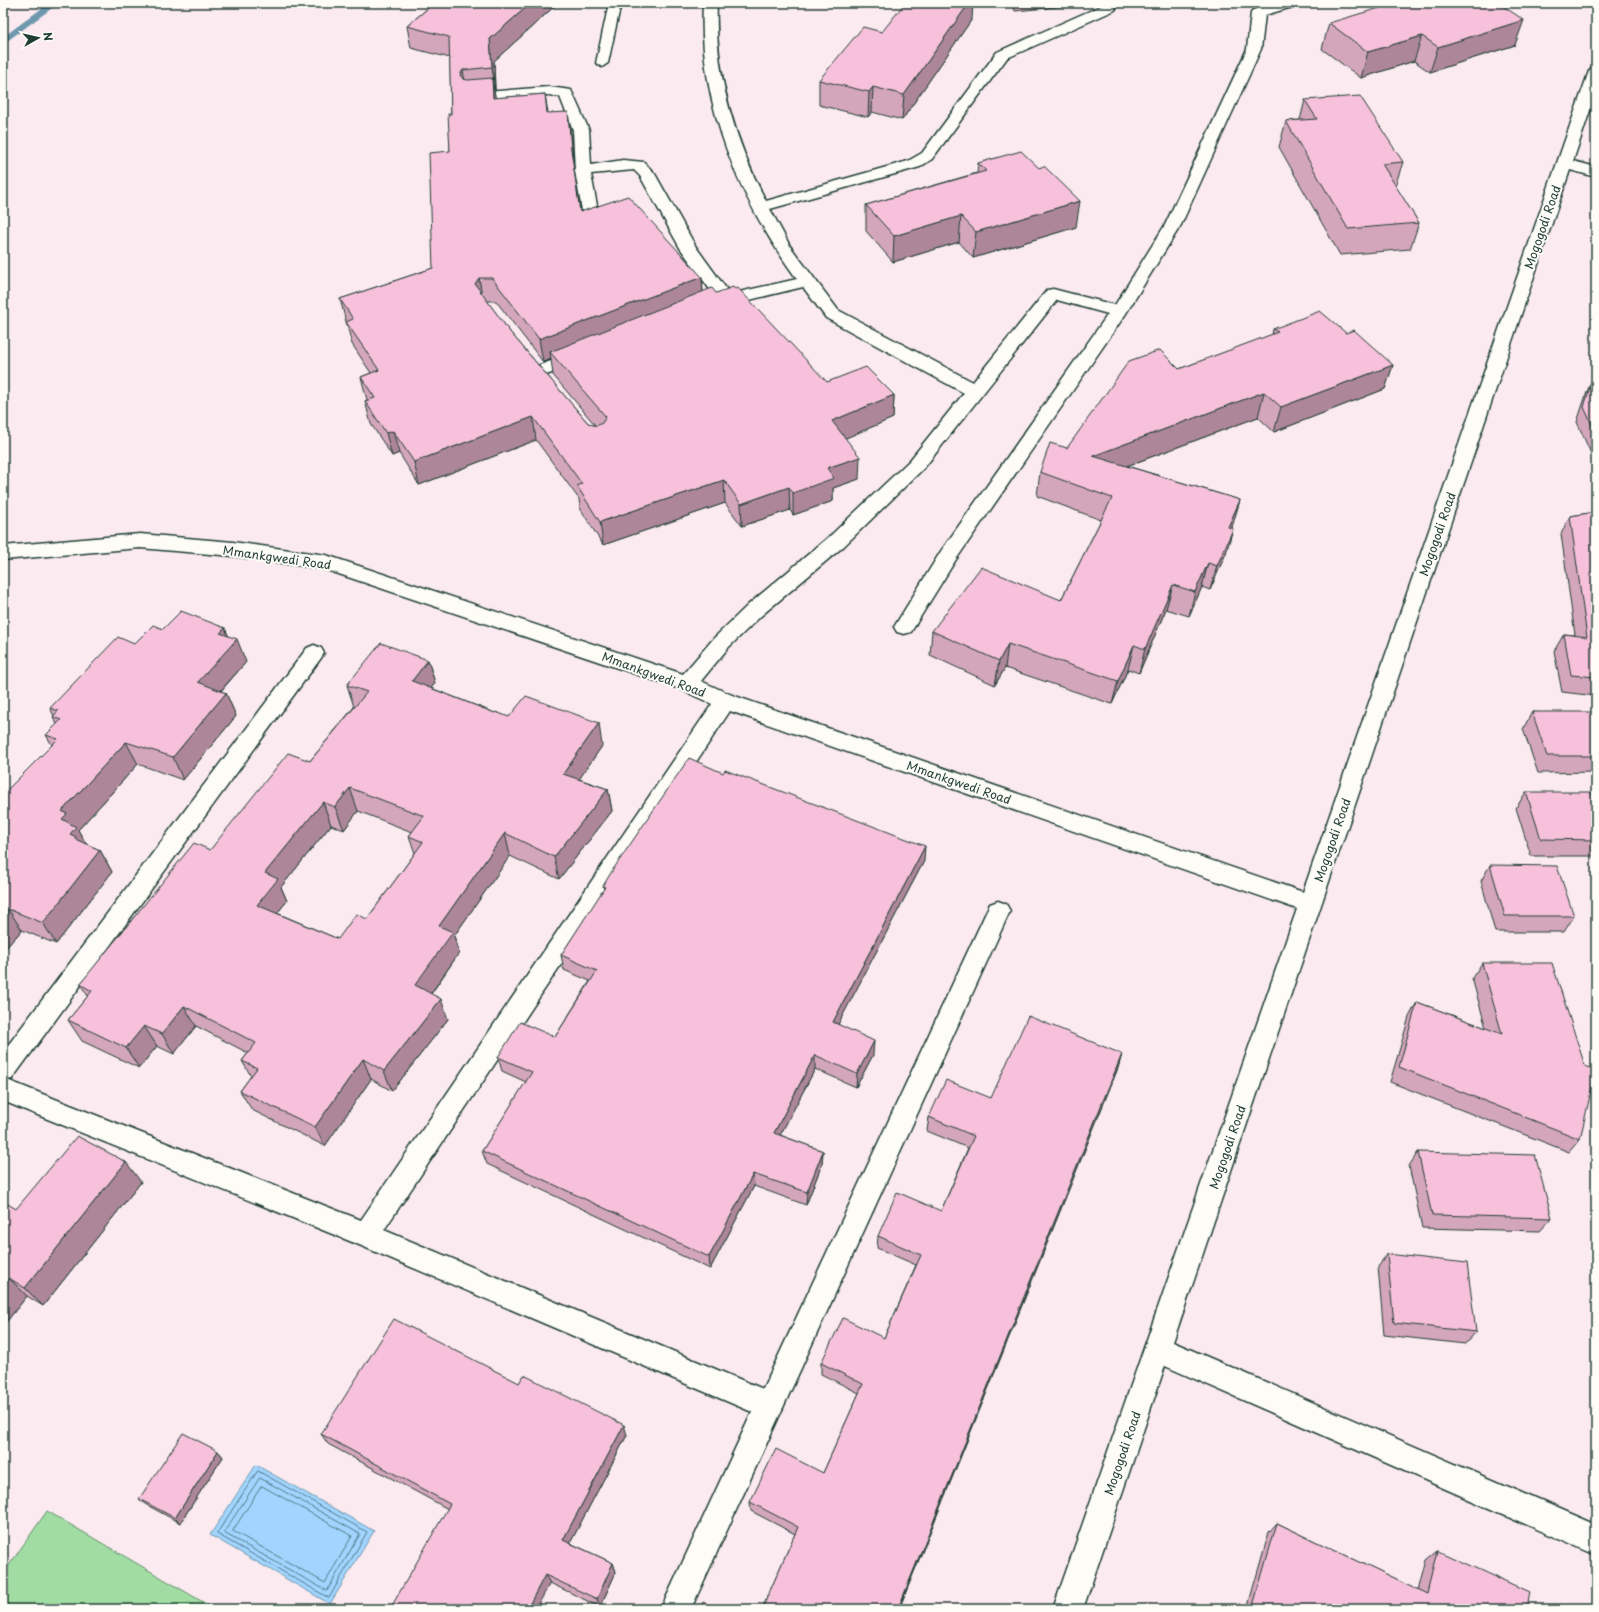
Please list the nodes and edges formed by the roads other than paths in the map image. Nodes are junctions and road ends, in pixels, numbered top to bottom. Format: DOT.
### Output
graph roads {
  1 [pos="614,3"];
  2 [pos="710,3"];
  3 [pos="1110,3"];
  4 [pos="1291,3"];
  5 [pos="602,63"];
  6 [pos="1596,71"];
  7 [pos="472,97"];
  8 [pos="1564,164"];
  9 [pos="584,171"];
  10 [pos="1596,172"];
  11 [pos="761,207"];
  12 [pos="591,216"];
  13 [pos="808,281"];
  14 [pos="725,300"];
  15 [pos="703,308"];
  16 [pos="1119,311"];
  17 [pos="592,351"];
  18 [pos="541,372"];
  19 [pos="975,391"];
  20 [pos="3,553"];
  21 [pos="904,627"];
  22 [pos="314,653"];
  23 [pos="686,683"];
  24 [pos="725,701"];
  25 [pos="1310,904"];
  26 [pos="998,911"];
  27 [pos="3,1072"];
  28 [pos="3,1090"];
  29 [pos="366,1235"];
  30 [pos="1158,1349"];
  31 [pos="771,1406"];
  32 [pos="1596,1540"];
  33 [pos="676,1609"];
  34 [pos="1068,1609"];
  1 -- 5 [label="lane"];
  2 -- 11 [label="street"];
  3 -- 11 [label="street"];
  4 -- 16 [label="street"];
  6 -- 8 [label="street, Mogogodi Road"];
  7 -- 9 [label="street"];
  8 -- 10 [label="street"];
  8 -- 25 [label="street, Mogogodi Road"];
  9 -- 12 [label="street"];
  9 -- 14 [label="street"];
  11 -- 13 [label="street"];
  13 -- 14 [label="street"];
  13 -- 19 [label="street"];
  14 -- 15 [label="street"];
  16 -- 19 [label="street"];
  16 -- 21 [label="street"];
  17 -- 18 [label="street"];
  19 -- 23 [label="street"];
  20 -- 23 [label="street, Mmankgwedi Road"];
  22 -- 27 [label="street"];
  23 -- 24 [label="street, Mmankgwedi Road"];
  24 -- 25 [label="street, Mmankgwedi Road"];
  24 -- 29 [label="street"];
  25 -- 30 [label="street, Mogogodi Road"];
  26 -- 31 [label="street"];
  28 -- 29 [label="street"];
  29 -- 31 [label="street"];
  30 -- 32 [label="street"];
  30 -- 34 [label="street, Mogogodi Road"];
  31 -- 33 [label="street"];
}
